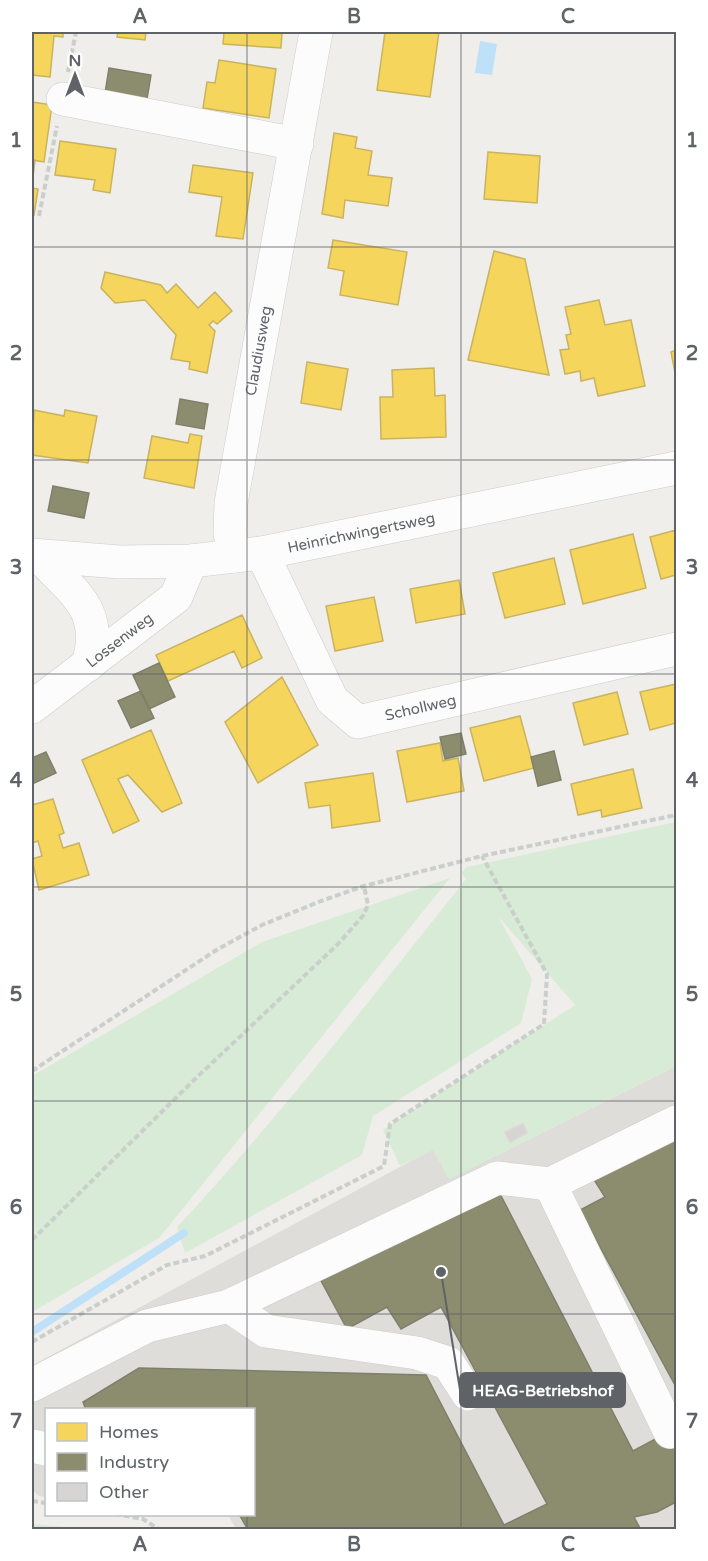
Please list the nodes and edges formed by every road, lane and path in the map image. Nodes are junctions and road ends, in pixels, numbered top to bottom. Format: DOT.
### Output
graph roads {
  1 [pos="316,32"];
  2 [pos="63,99"];
  3 [pos="297,144"];
  4 [pos="676,468"];
  5 [pos="248,555"];
  6 [pos="36,556"];
  7 [pos="191,561"];
  8 [pos="676,649"];
  9 [pos="88,665"];
  10 [pos="32,707"];
  11 [pos="676,815"];
  12 [pos="482,855"];
  13 [pos="364,886"];
  14 [pos="32,1071"];
  15 [pos="676,1122"];
  16 [pos="550,1184"];
  17 [pos="32,1240"];
  18 [pos="229,1306"];
  19 [pos="32,1342"];
  20 [pos="32,1385"];
  21 [pos="468,1394"];
  22 [pos="670,1431"];
  23 [pos="122,1516"];
  24 [pos="160,1530"];
  1 -- 3 [label="street, Claudiusweg"];
  2 -- 3 [label="street"];
  3 -- 5 [label="street, Claudiusweg"];
  4 -- 5 [label="street, Heinrichwingertsweg"];
  5 -- 7 [label="street, Heinrichwingertsweg"];
  5 -- 8 [label="street, Schollweg"];
  6 -- 7 [label="street, Heinrichwingertsweg"];
  6 -- 9 [label="street, Heinrichwingertsweg"];
  7 -- 9 [label="street, Lossenweg"];
  9 -- 10 [label="street, Lossenweg"];
  11 -- 12 [label="path"];
  12 -- 13 [label="path"];
  12 -- 19 [label="path"];
  13 -- 14 [label="path"];
  13 -- 17 [label="path"];
  15 -- 16 [label="street"];
  16 -- 18 [label="street"];
  16 -- 22 [label="street"];
  18 -- 20 [label="street"];
  18 -- 21 [label="street"];
  23 -- 24 [label="path"];
}
